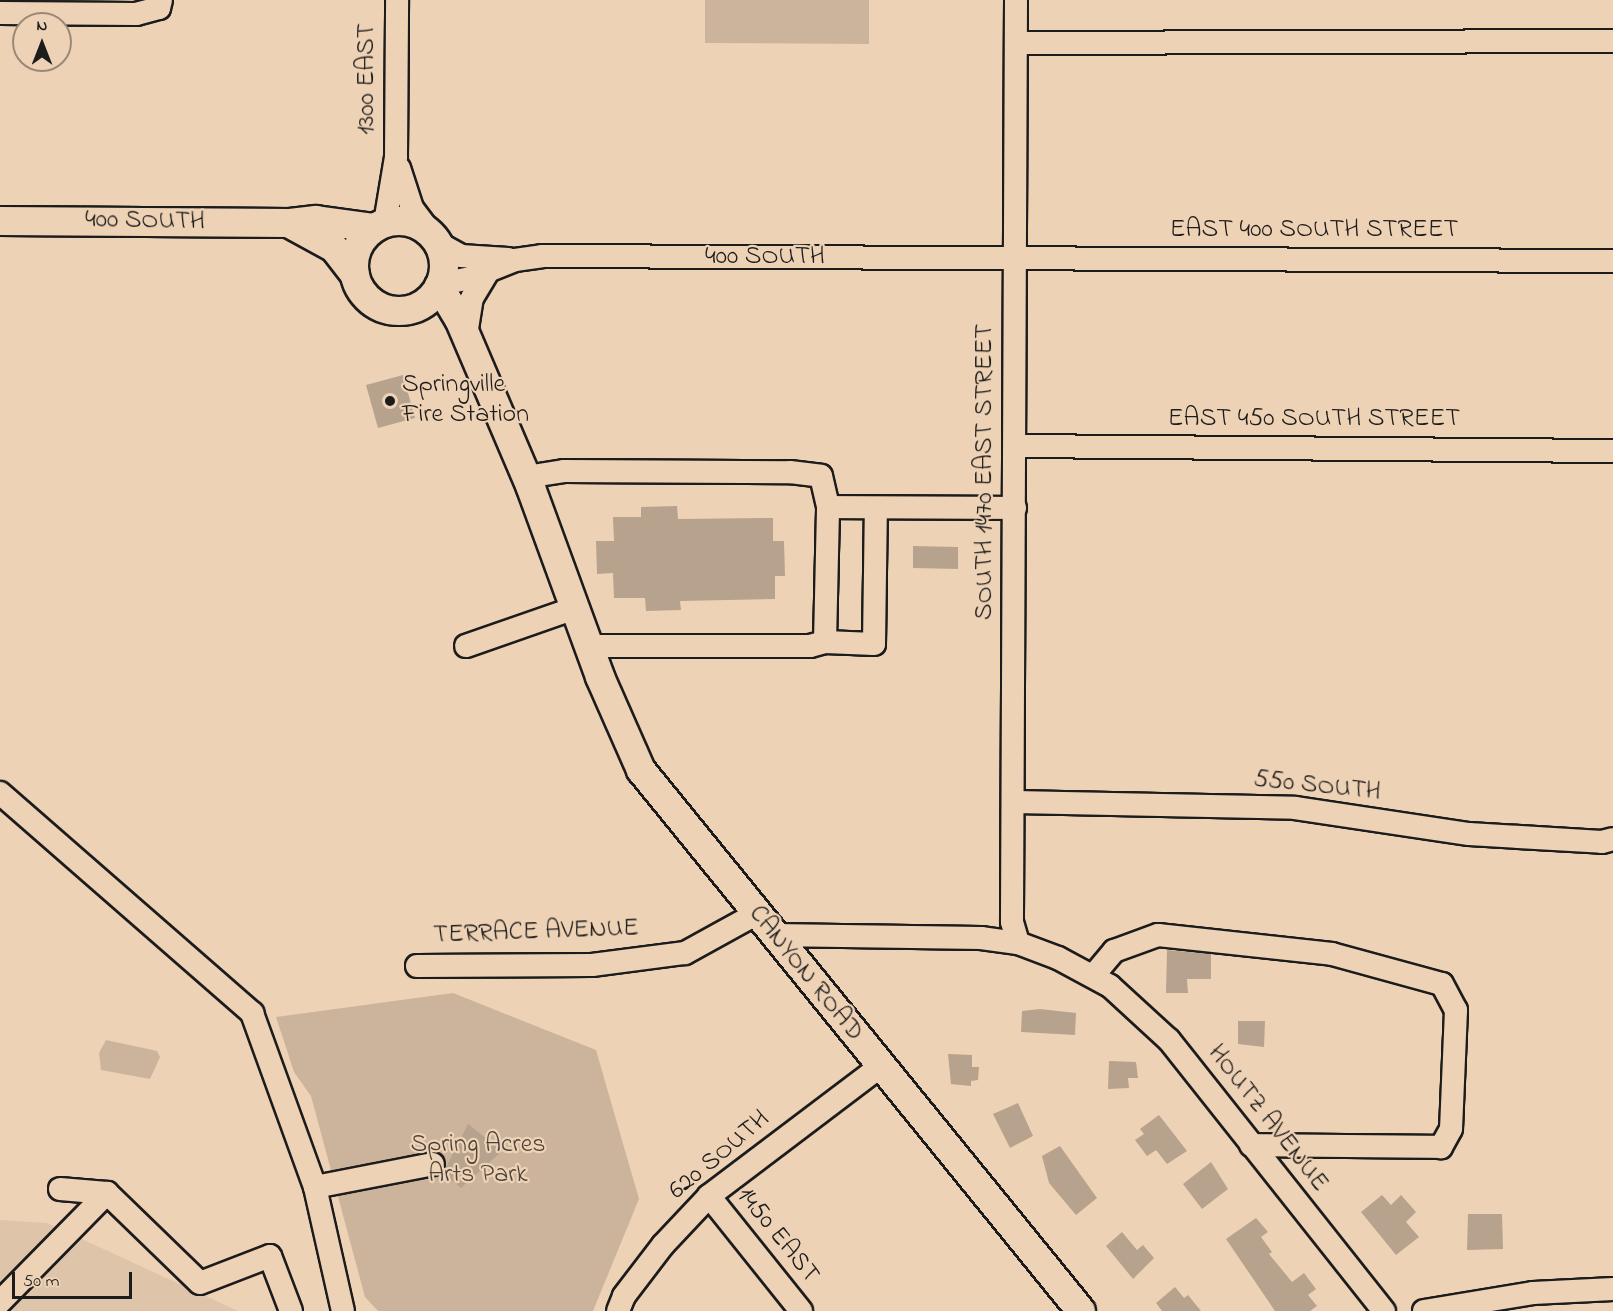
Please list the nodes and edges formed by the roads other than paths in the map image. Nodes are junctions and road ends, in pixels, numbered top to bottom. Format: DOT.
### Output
graph roads {
  1 [pos="161,0"];
  2 [pos="397,0"];
  3 [pos="1016,0"];
  4 [pos="0,13"];
  5 [pos="1613,41"];
  6 [pos="1017,43"];
  7 [pos="396,158"];
  8 [pos="0,221"];
  9 [pos="290,224"];
  10 [pos="380,225"];
  11 [pos="436,240"];
  12 [pos="1015,258"];
  13 [pos="515,260"];
  14 [pos="1613,261"];
  15 [pos="489,270"];
  16 [pos="355,275"];
  17 [pos="440,285"];
  18 [pos="400,311"];
  19 [pos="467,341"];
  20 [pos="1015,446"];
  21 [pos="1613,451"];
  22 [pos="526,477"];
  23 [pos="828,507"];
  24 [pos="876,508"];
  25 [pos="1015,508"];
  26 [pos="575,608"];
  27 [pos="825,642"];
  28 [pos="466,646"];
  29 [pos="588,646"];
  30 [pos="0,793"];
  31 [pos="1015,802"];
  32 [pos="1613,839"];
  33 [pos="765,925"];
  34 [pos="1018,943"];
  35 [pos="417,966"];
  36 [pos="1093,976"];
  37 [pos="881,1066"];
  38 [pos="1251,1145"];
  39 [pos="434,1164"];
  40 [pos="315,1187"];
  41 [pos="60,1189"];
  42 [pos="107,1193"];
  43 [pos="709,1196"];
  44 [pos="335,1272"];
  45 [pos="1613,1289"];
  46 [pos="0,1302"];
  47 [pos="291,1311"];
  48 [pos="343,1311"];
  49 [pos="360,1311"];
  50 [pos="618,1311"];
  51 [pos="801,1311"];
  52 [pos="1082,1311"];
  53 [pos="1384,1311"];
  54 [pos="1424,1311"];
  1 -- 4 [label="street"];
  2 -- 7 [label="street, 1300 EAST"];
  3 -- 6 [label="street, SOUTH 1470 EAST STREET"];
  5 -- 6 [label="street"];
  6 -- 12 [label="street, SOUTH 1470 EAST STREET"];
  7 -- 10 [label="street, 1300 EAST"];
  7 -- 11 [label="street, 1300 EAST"];
  8 -- 9 [label="main road, 400 SOUTH"];
  9 -- 10 [label="main road, 400 SOUTH"];
  9 -- 16 [label="main road, 400 SOUTH"];
  10 -- 11 [label="main road"];
  10 -- 16 [label="main road"];
  11 -- 13 [label="street, 400 SOUTH"];
  11 -- 17 [label="main road"];
  12 -- 13 [label="street, 400 SOUTH"];
  12 -- 14 [label="street, EAST 400 SOUTH STREET"];
  12 -- 20 [label="street, SOUTH 1470 EAST STREET"];
  13 -- 15 [label="street, 400 SOUTH"];
  15 -- 17 [label="street, 400 SOUTH"];
  15 -- 19 [label="street"];
  16 -- 18 [label="main road"];
  17 -- 18 [label="main road"];
  17 -- 19 [label="main road, CANYON ROAD"];
  18 -- 19 [label="main road, CANYON ROAD"];
  19 -- 22 [label="main road, CANYON ROAD"];
  20 -- 21 [label="street, EAST 450 SOUTH STREET"];
  20 -- 25 [label="street, SOUTH 1470 EAST STREET"];
  22 -- 23 [label="street"];
  22 -- 26 [label="main road, CANYON ROAD"];
  23 -- 24 [label="street"];
  23 -- 27 [label="street"];
  24 -- 25 [label="street"];
  24 -- 27 [label="street"];
  25 -- 31 [label="street, SOUTH 1470 EAST STREET"];
  26 -- 28 [label="street"];
  26 -- 29 [label="main road, CANYON ROAD"];
  27 -- 29 [label="street"];
  29 -- 33 [label="main road, CANYON ROAD"];
  30 -- 40 [label="street"];
  31 -- 32 [label="street, 550 SOUTH"];
  31 -- 34 [label="street, SOUTH 1470 EAST STREET"];
  33 -- 34 [label="street, TERRACE AVENUE"];
  33 -- 35 [label="street, TERRACE AVENUE"];
  33 -- 37 [label="main road, CANYON ROAD"];
  34 -- 36 [label="street, TERRACE AVENUE"];
  36 -- 38 [label="street, HOUTZ AVENUE"];
  36 -- 38 [label="street"];
  37 -- 43 [label="street, 620 SOUTH"];
  37 -- 52 [label="main road, CANYON ROAD"];
  38 -- 53 [label="street, HOUTZ AVENUE"];
  39 -- 40 [label="street"];
  40 -- 44 [label="street"];
  41 -- 42 [label="street"];
  42 -- 46 [label="street"];
  42 -- 47 [label="street"];
  43 -- 50 [label="street, 620 SOUTH"];
  43 -- 51 [label="street, 1450 EAST"];
  44 -- 48 [label="street"];
  44 -- 49 [label="street"];
  45 -- 54 [label="street"];
}
